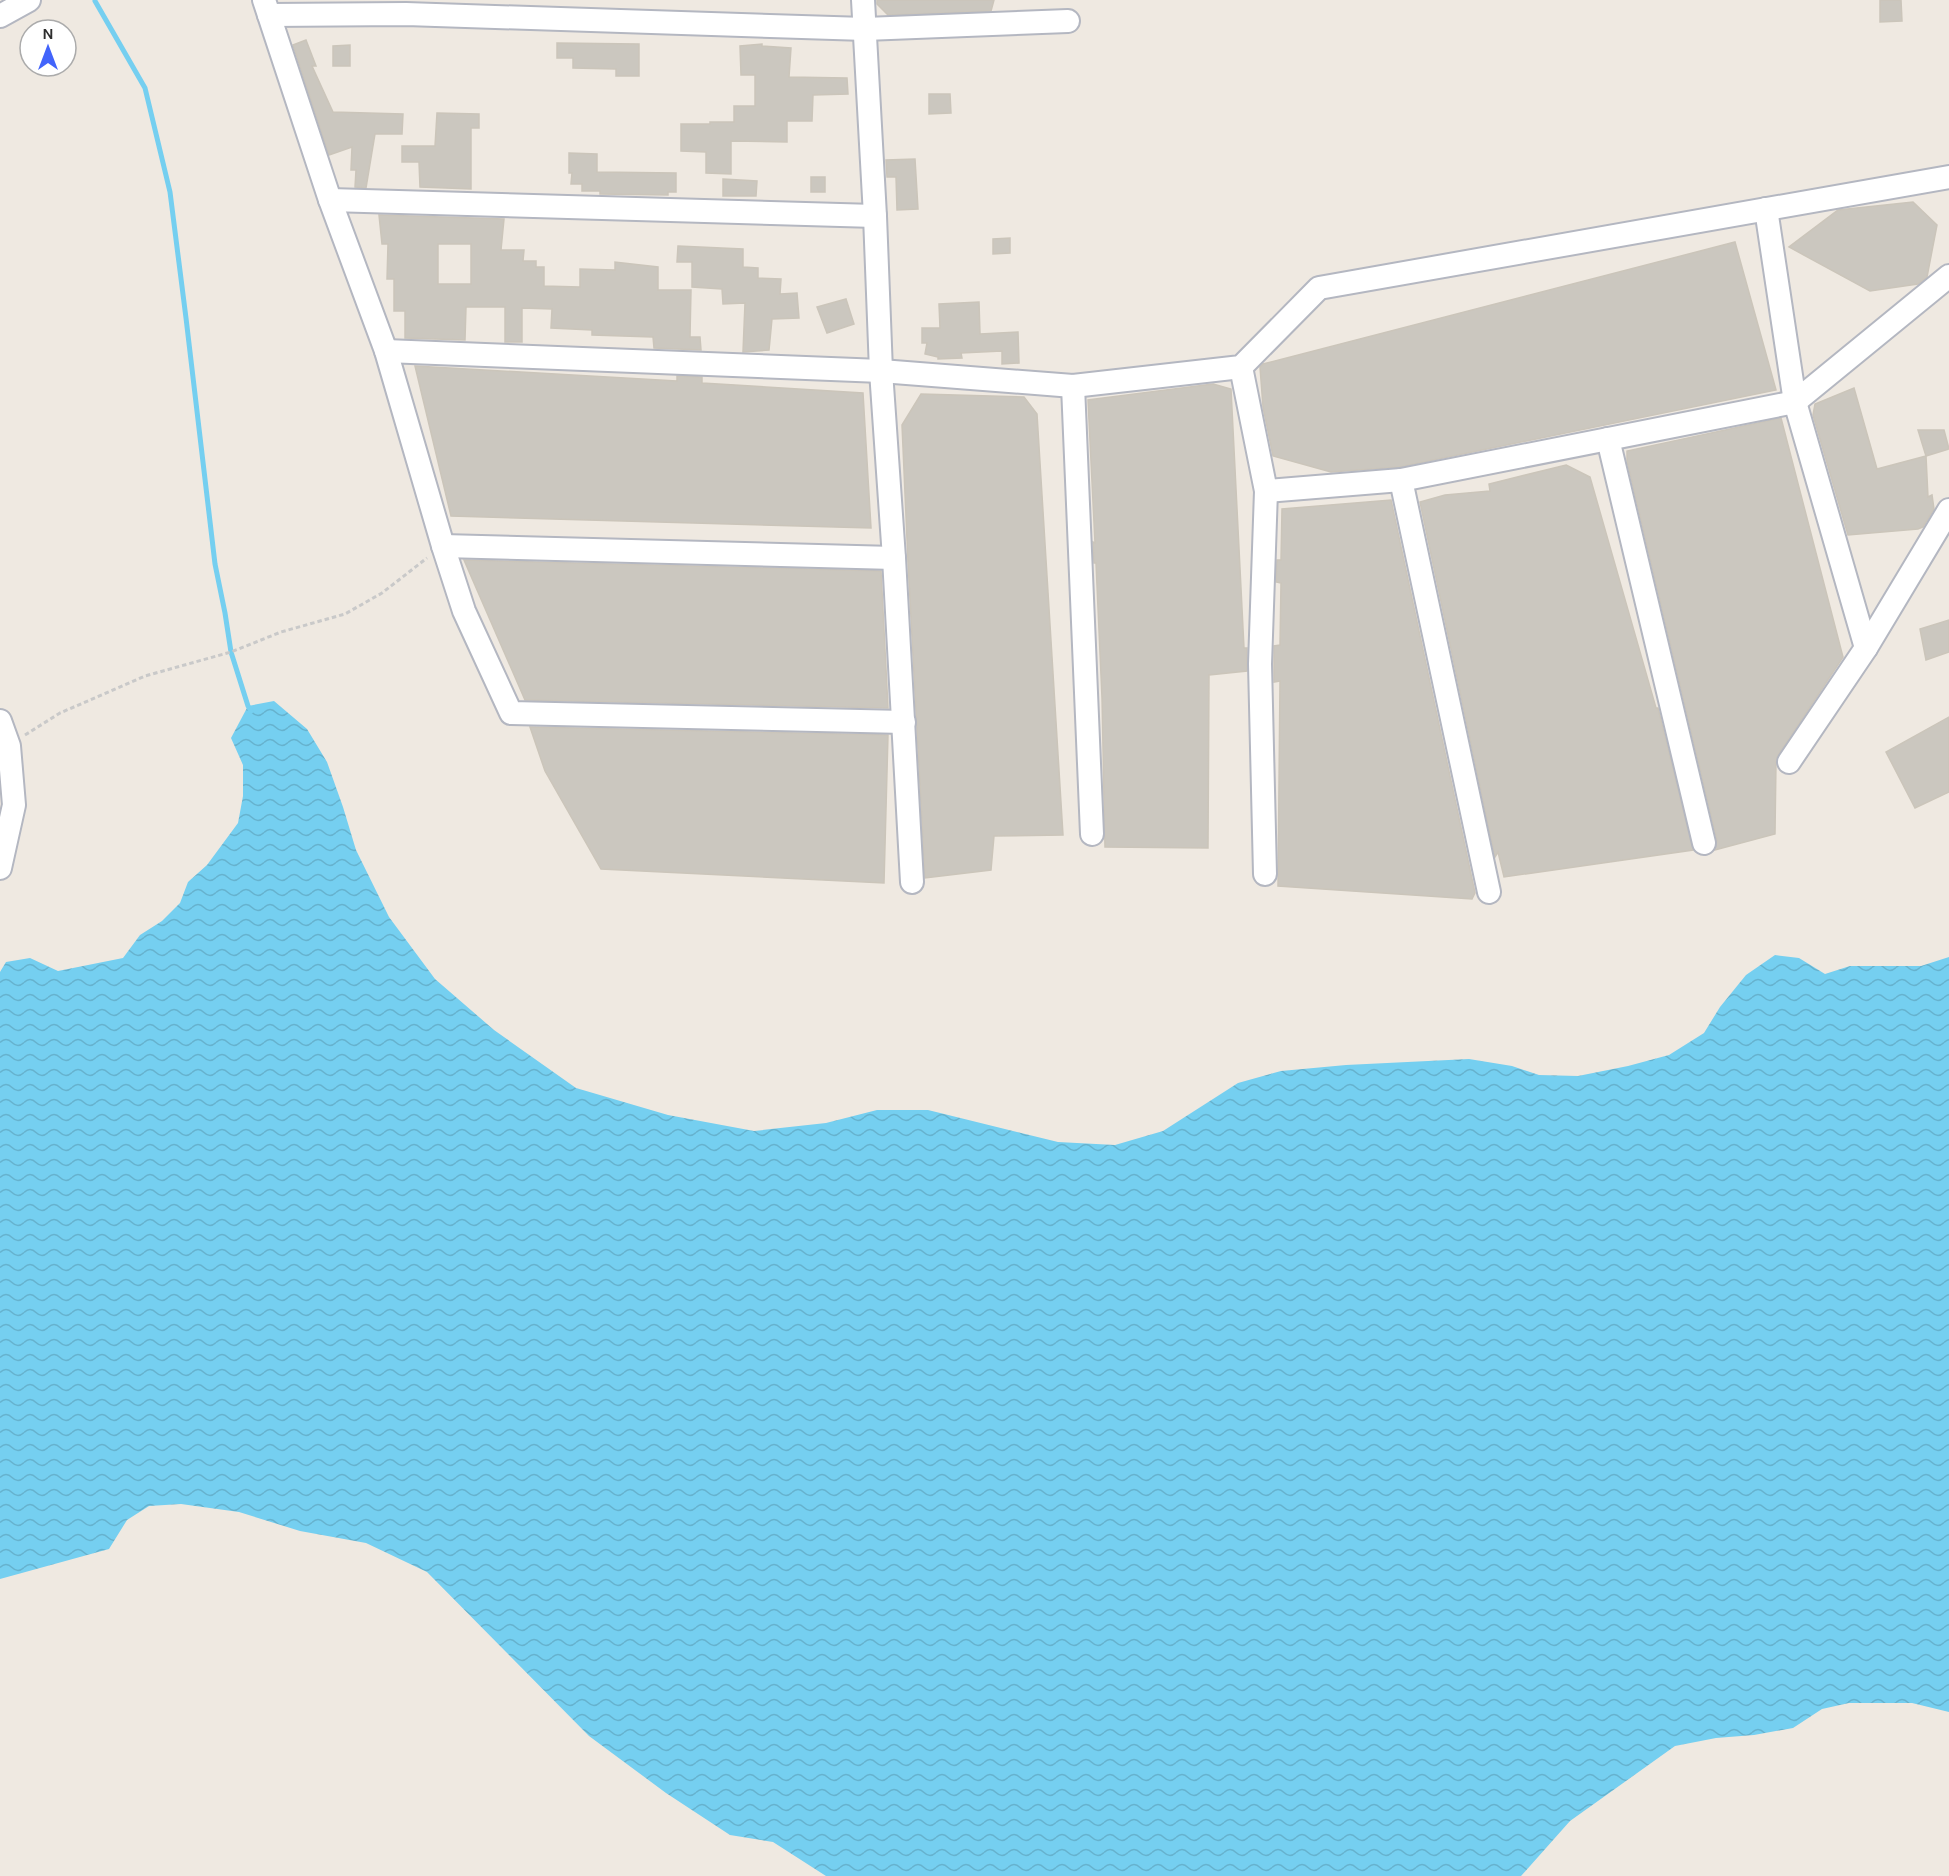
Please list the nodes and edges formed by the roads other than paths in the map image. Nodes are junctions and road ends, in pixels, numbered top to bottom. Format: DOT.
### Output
graph roads {
  1 [pos="29,0"];
  2 [pos="432,0"];
  3 [pos="863,0"];
  4 [pos="267,7"];
  5 [pos="406,14"];
  6 [pos="0,16"];
  7 [pos="1068,21"];
  8 [pos="865,29"];
  9 [pos="1949,177"];
  10 [pos="330,200"];
  11 [pos="1766,209"];
  12 [pos="876,216"];
  13 [pos="1949,276"];
  14 [pos="386,351"];
  15 [pos="1241,367"];
  16 [pos="882,371"];
  17 [pos="1073,386"];
  18 [pos="1796,402"];
  19 [pos="1608,439"];
  20 [pos="1401,480"];
  21 [pos="1266,491"];
  22 [pos="1949,510"];
  23 [pos="443,546"];
  24 [pos="894,558"];
  25 [pos="1866,648"];
  26 [pos="0,721"];
  27 [pos="904,722"];
  28 [pos="1789,762"];
  29 [pos="1092,834"];
  30 [pos="1704,843"];
  31 [pos="1,862"];
  32 [pos="1265,874"];
  33 [pos="912,882"];
  34 [pos="1489,892"];
  1 -- 6 [label="street"];
  2 -- 5 [label="street"];
  3 -- 8 [label="street"];
  4 -- 5 [label="street"];
  4 -- 10 [label="street"];
  5 -- 8 [label="street"];
  7 -- 8 [label="street"];
  8 -- 12 [label="street"];
  9 -- 11 [label="street"];
  10 -- 12 [label="street"];
  10 -- 14 [label="street"];
  11 -- 15 [label="street"];
  11 -- 18 [label="street"];
  12 -- 16 [label="street"];
  13 -- 18 [label="street"];
  14 -- 16 [label="street"];
  14 -- 23 [label="street"];
  15 -- 17 [label="street"];
  15 -- 21 [label="street"];
  16 -- 17 [label="street"];
  16 -- 24 [label="street"];
  17 -- 29 [label="street"];
  18 -- 19 [label="street"];
  18 -- 25 [label="street"];
  19 -- 20 [label="street"];
  19 -- 30 [label="street"];
  20 -- 21 [label="street"];
  20 -- 34 [label="street"];
  21 -- 32 [label="street"];
  22 -- 25 [label="street"];
  23 -- 24 [label="street"];
  23 -- 27 [label="street"];
  24 -- 27 [label="street"];
  25 -- 28 [label="street"];
  26 -- 31 [label="street"];
  27 -- 33 [label="street"];
}
